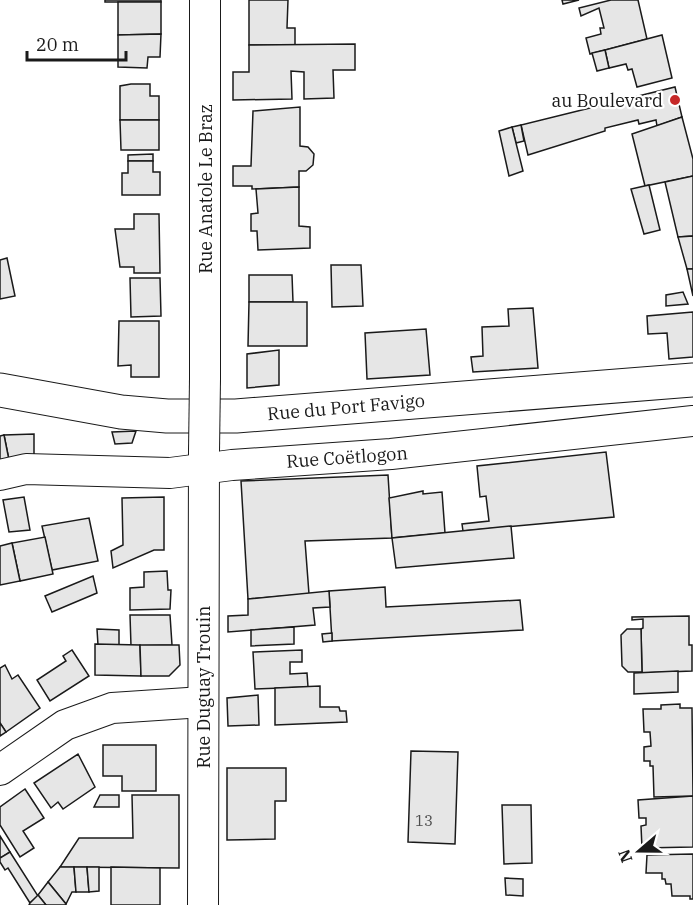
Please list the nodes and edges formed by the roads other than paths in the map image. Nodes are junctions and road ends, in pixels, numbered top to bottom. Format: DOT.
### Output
graph roads {
  1 [pos="205,0"];
  2 [pos="693,380"];
  3 [pos="0,390"];
  4 [pos="693,421"];
  5 [pos="204,460"];
  6 [pos="0,475"];
  7 [pos="203,702"];
  8 [pos="0,771"];
  9 [pos="203,905"];
  1 -- 5 [label="street, Rue Anatole Le Braz, bridge"];
  2 -- 3 [label="street, Rue du Port Favigo"];
  4 -- 5 [label="street, Rue Coëtlogon"];
  5 -- 6 [label="street, Rue Coëtlogon"];
  5 -- 7 [label="street, Rue Duguay Trouin"];
  7 -- 8 [label="street"];
  7 -- 9 [label="street, Rue Duguay Trouin"];
}
